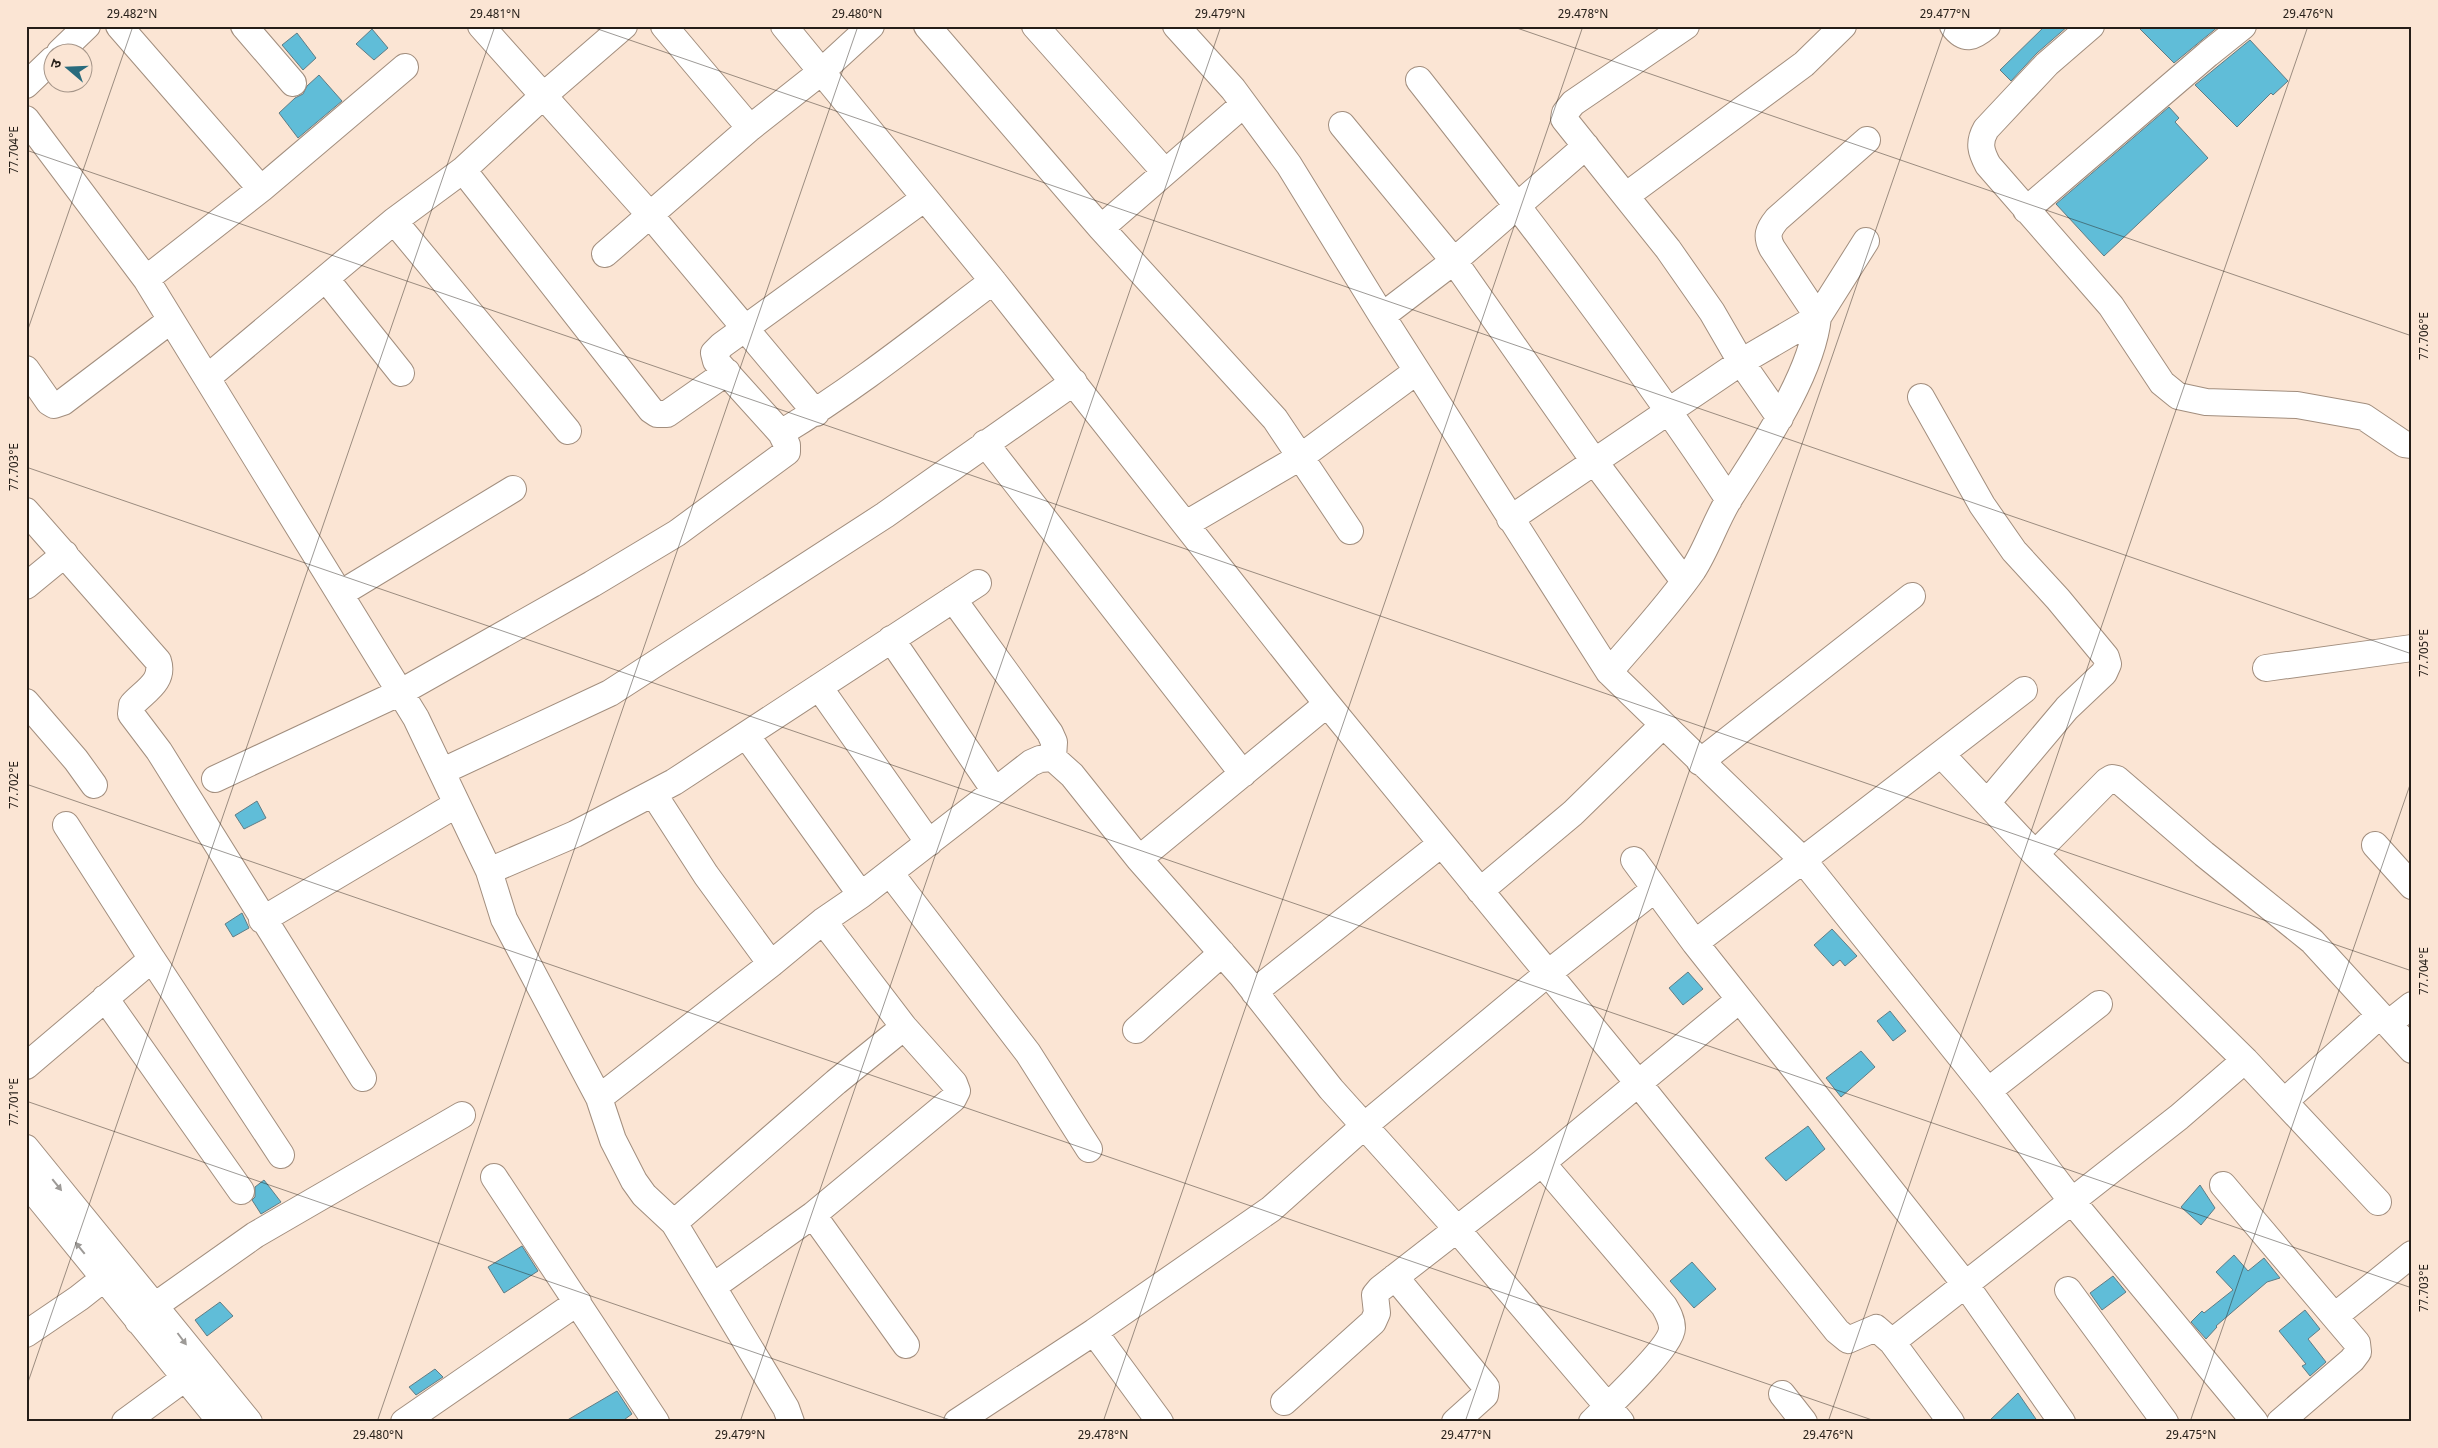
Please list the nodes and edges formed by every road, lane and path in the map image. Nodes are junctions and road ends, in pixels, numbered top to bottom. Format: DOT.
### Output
graph roads {
  1 [pos="87,26"];
  2 [pos="118,26"];
  3 [pos="244,26"];
  4 [pos="480,26"];
  5 [pos="624,26"];
  6 [pos="664,26"];
  7 [pos="784,26"];
  8 [pos="871,26"];
  9 [pos="926,26"];
  10 [pos="1035,26"];
  11 [pos="1176,26"];
  12 [pos="1686,26"];
  13 [pos="1843,26"];
  14 [pos="1953,26"];
  15 [pos="1988,26"];
  16 [pos="2091,26"];
  17 [pos="2243,26"];
  18 [pos="70,42"];
  19 [pos="405,67"];
  20 [pos="42,70"];
  21 [pos="821,72"];
  22 [pos="1419,80"];
  23 [pos="293,83"];
  24 [pos="26,85"];
  25 [pos="542,96"];
  26 [pos="1244,104"];
  27 [pos="1342,125"];
  28 [pos="750,128"];
  29 [pos="29,129"];
  30 [pos="1867,140"];
  31 [pos="1586,146"];
  32 [pos="463,170"];
  33 [pos="1165,172"];
  34 [pos="261,189"];
  35 [pos="1627,195"];
  36 [pos="925,198"];
  37 [pos="1518,205"];
  38 [pos="2026,210"];
  39 [pos="651,216"];
  40 [pos="394,221"];
  41 [pos="1100,228"];
  42 [pos="1866,241"];
  43 [pos="605,254"];
  44 [pos="1454,261"];
  45 [pos="146,279"];
  46 [pos="326,279"];
  47 [pos="993,281"];
  48 [pos="1382,316"];
  49 [pos="1818,317"];
  50 [pos="171,320"];
  51 [pos="746,328"];
  52 [pos="1741,362"];
  53 [pos="26,369"];
  54 [pos="1417,371"];
  55 [pos="726,372"];
  56 [pos="401,373"];
  57 [pos="207,378"];
  58 [pos="1074,382"];
  59 [pos="1922,397"];
  60 [pos="1670,412"];
  61 [pos="816,413"];
  62 [pos="1780,418"];
  63 [pos="568,431"];
  64 [pos="782,434"];
  65 [pos="986,443"];
  66 [pos="2412,445"];
  67 [pos="1302,456"];
  68 [pos="1594,461"];
  69 [pos="513,489"];
  70 [pos="1729,500"];
  71 [pos="26,510"];
  72 [pos="1510,519"];
  73 [pos="1186,524"];
  74 [pos="1350,532"];
  75 [pos="64,554"];
  76 [pos="1684,581"];
  77 [pos="978,583"];
  78 [pos="26,586"];
  79 [pos="340,594"];
  80 [pos="1912,596"];
  81 [pos="953,599"];
  82 [pos="892,638"];
  83 [pos="2412,648"];
  84 [pos="2266,668"];
  85 [pos="1609,672"];
  86 [pos="819,687"];
  87 [pos="2024,690"];
  88 [pos="401,692"];
  89 [pos="26,702"];
  90 [pos="1327,704"];
  91 [pos="1663,725"];
  92 [pos="746,735"];
  93 [pos="1941,754"];
  94 [pos="1053,758"];
  95 [pos="1700,762"];
  96 [pos="443,771"];
  97 [pos="1243,774"];
  98 [pos="215,779"];
  99 [pos="94,785"];
  100 [pos="996,791"];
  101 [pos="653,793"];
  102 [pos="1987,803"];
  103 [pos="457,804"];
  104 [pos="66,825"];
  105 [pos="929,842"];
  106 [pos="1441,844"];
  107 [pos="2375,845"];
  108 [pos="2035,854"];
  109 [pos="1139,859"];
  110 [pos="1634,860"];
  111 [pos="1803,860"];
  112 [pos="489,871"];
  113 [pos="890,873"];
  114 [pos="2412,886"];
  115 [pos="1655,889"];
  116 [pos="1480,891"];
  117 [pos="861,895"];
  118 [pos="262,920"];
  119 [pos="823,920"];
  120 [pos="1695,943"];
  121 [pos="1222,953"];
  122 [pos="152,959"];
  123 [pos="771,964"];
  124 [pos="1547,974"];
  125 [pos="1254,992"];
  126 [pos="105,998"];
  127 [pos="1739,1000"];
  128 [pos="2099,1004"];
  129 [pos="2412,1005"];
  130 [pos="2384,1019"];
  131 [pos="904,1027"];
  132 [pos="1136,1030"];
  133 [pos="2412,1050"];
  134 [pos="2245,1060"];
  135 [pos="26,1066"];
  136 [pos="363,1078"];
  137 [pos="1638,1082"];
  138 [pos="1988,1091"];
  139 [pos="600,1098"];
  140 [pos="2285,1101"];
  141 [pos="462,1115"];
  142 [pos="1364,1126"];
  143 [pos="26,1148"];
  144 [pos="1089,1149"];
  145 [pos="281,1155"];
  146 [pos="1542,1163"];
  147 [pos="494,1177"];
  148 [pos="26,1182"];
  149 [pos="2222,1185"];
  150 [pos="241,1191"];
  151 [pos="2071,1200"];
  152 [pos="2378,1202"];
  153 [pos="813,1215"];
  154 [pos="674,1223"];
  155 [pos="1458,1230"];
  156 [pos="2412,1254"];
  157 [pos="113,1271"];
  158 [pos="1395,1278"];
  159 [pos="1965,1284"];
  160 [pos="714,1286"];
  161 [pos="2068,1290"];
  162 [pos="578,1302"];
  163 [pos="147,1313"];
  164 [pos="2335,1316"];
  165 [pos="1094,1332"];
  166 [pos="26,1334"];
  167 [pos="1892,1342"];
  168 [pos="906,1345"];
  169 [pos="184,1378"];
  170 [pos="1782,1394"];
  171 [pos="1284,1402"];
  172 [pos="1607,1417"];
  173 [pos="125,1422"];
  174 [pos="221,1422"];
  175 [pos="249,1422"];
  176 [pos="404,1422"];
  177 [pos="656,1422"];
  178 [pos="791,1422"];
  179 [pos="957,1422"];
  180 [pos="1160,1422"];
  181 [pos="1455,1422"];
  182 [pos="1804,1422"];
  183 [pos="1951,1422"];
  184 [pos="2062,1422"];
  185 [pos="2165,1422"];
  186 [pos="2255,1422"];
  187 [pos="2280,1422"];
  1 -- 18 [label="street"];
  2 -- 34 [label="street"];
  3 -- 23 [label="street"];
  4 -- 25 [label="street"];
  5 -- 25 [label="street"];
  6 -- 28 [label="street"];
  7 -- 21 [label="street"];
  8 -- 21 [label="street"];
  9 -- 41 [label="street"];
  10 -- 33 [label="street"];
  11 -- 26 [label="street"];
  12 -- 31 [label="street"];
  13 -- 35 [label="street"];
  14 -- 15 [label="street"];
  16 -- 38 [label="street"];
  17 -- 38 [label="street"];
  19 -- 34 [label="street"];
  20 -- 24 [label="street"];
  21 -- 28 [label="street"];
  21 -- 36 [label="street"];
  22 -- 37 [label="street"];
  25 -- 32 [label="street"];
  25 -- 39 [label="street"];
  26 -- 33 [label="street"];
  26 -- 48 [label="street"];
  27 -- 44 [label="street"];
  28 -- 39 [label="street"];
  29 -- 45 [label="street"];
  30 -- 49 [label="street"];
  31 -- 35 [label="street"];
  31 -- 37 [label="street"];
  32 -- 40 [label="street"];
  32 -- 55 [label="street"];
  33 -- 41 [label="street"];
  34 -- 45 [label="street"];
  35 -- 52 [label="street"];
  36 -- 47 [label="street"];
  36 -- 51 [label="street"];
  37 -- 44 [label="street"];
  37 -- 60 [label="street"];
  38 -- 66 [label="street"];
  39 -- 43 [label="street"];
  39 -- 51 [label="street"];
  40 -- 46 [label="street"];
  40 -- 63 [label="street"];
  41 -- 67 [label="street"];
  42 -- 49 [label="street"];
  44 -- 48 [label="street"];
  44 -- 68 [label="street"];
  45 -- 50 [label="street"];
  46 -- 56 [label="street"];
  46 -- 57 [label="street"];
  47 -- 58 [label="street"];
  47 -- 61 [label="street"];
  48 -- 54 [label="street"];
  49 -- 52 [label="street"];
  49 -- 62 [label="street"];
  50 -- 53 [label="street"];
  50 -- 57 [label="street"];
  51 -- 55 [label="street"];
  51 -- 61 [label="street"];
  52 -- 60 [label="street"];
  52 -- 62 [label="street"];
  54 -- 67 [label="street"];
  54 -- 72 [label="street"];
  55 -- 64 [label="street"];
  57 -- 79 [label="street"];
  58 -- 65 [label="street"];
  58 -- 73 [label="street"];
  59 -- 102 [label="street"];
  60 -- 68 [label="street"];
  60 -- 70 [label="street"];
  61 -- 64 [label="street"];
  62 -- 70 [label="street"];
  64 -- 88 [label="street"];
  65 -- 96 [label="street"];
  65 -- 97 [label="street"];
  67 -- 73 [label="street"];
  67 -- 74 [label="street"];
  68 -- 72 [label="street"];
  68 -- 76 [label="street"];
  69 -- 79 [label="street"];
  70 -- 76 [label="street"];
  71 -- 75 [label="street"];
  72 -- 85 [label="street"];
  73 -- 90 [label="street"];
  75 -- 78 [label="street"];
  75 -- 118 [label="street"];
  76 -- 85 [label="street"];
  77 -- 81 [label="street"];
  79 -- 88 [label="street"];
  80 -- 95 [label="street"];
  81 -- 82 [label="street"];
  81 -- 94 [label="street"];
  82 -- 86 [label="street"];
  82 -- 100 [label="street"];
  83 -- 84 [label="street"];
  85 -- 91 [label="street"];
  86 -- 92 [label="street"];
  86 -- 105 [label="street"];
  87 -- 93 [label="street"];
  88 -- 96 [label="street"];
  88 -- 98 [label="street"];
  89 -- 99 [label="street"];
  90 -- 97 [label="street"];
  90 -- 106 [label="street"];
  91 -- 95 [label="street"];
  91 -- 116 [label="street"];
  92 -- 101 [label="street"];
  92 -- 117 [label="street"];
  93 -- 102 [label="street"];
  93 -- 111 [label="street"];
  94 -- 100 [label="street"];
  94 -- 109 [label="street"];
  95 -- 111 [label="street"];
  96 -- 103 [label="street"];
  97 -- 109 [label="street"];
  100 -- 105 [label="street"];
  101 -- 112 [label="street"];
  101 -- 123 [label="street"];
  102 -- 108 [label="street"];
  103 -- 112 [label="street"];
  103 -- 118 [label="street"];
  104 -- 122 [label="street"];
  105 -- 113 [label="street"];
  106 -- 116 [label="street"];
  106 -- 125 [label="street"];
  107 -- 114 [label="street"];
  108 -- 130 [label="street"];
  108 -- 134 [label="street"];
  109 -- 121 [label="street"];
  110 -- 115 [label="street"];
  111 -- 120 [label="street"];
  111 -- 138 [label="street"];
  112 -- 139 [label="street"];
  113 -- 117 [label="street"];
  113 -- 144 [label="street"];
  115 -- 120 [label="street"];
  115 -- 124 [label="street"];
  116 -- 124 [label="street"];
  117 -- 119 [label="street"];
  118 -- 136 [label="street"];
  119 -- 123 [label="street"];
  119 -- 131 [label="street"];
  120 -- 127 [label="street"];
  121 -- 125 [label="street"];
  121 -- 132 [label="street"];
  122 -- 126 [label="street"];
  122 -- 145 [label="street"];
  123 -- 139 [label="street"];
  124 -- 137 [label="street"];
  124 -- 142 [label="street"];
  125 -- 142 [label="street"];
  126 -- 135 [label="street"];
  126 -- 150 [label="street"];
  127 -- 137 [label="street"];
  127 -- 159 [label="street"];
  128 -- 138 [label="street"];
  129 -- 130 [label="street"];
  130 -- 133 [label="street"];
  130 -- 140 [label="street"];
  131 -- 153 [label="street"];
  131 -- 154 [label="street"];
  134 -- 140 [label="street"];
  134 -- 151 [label="street"];
  137 -- 146 [label="street"];
  137 -- 167 [label="street"];
  138 -- 151 [label="street"];
  139 -- 154 [label="street"];
  140 -- 152 [label="street"];
  141 -- 163 [label="street"];
  142 -- 155 [label="street"];
  142 -- 165 [label="street"];
  143 -- 157 [label="street, one-way"];
  146 -- 155 [label="street"];
  146 -- 172 [label="street"];
  147 -- 162 [label="street"];
  157 -- 148 [label="street, one-way"];
  149 -- 164 [label="street"];
  151 -- 159 [label="street"];
  151 -- 186 [label="street"];
  153 -- 160 [label="street"];
  153 -- 168 [label="street"];
  154 -- 160 [label="street"];
  155 -- 158 [label="street"];
  155 -- 172 [label="street"];
  156 -- 164 [label="street"];
  157 -- 163 [label="street"];
  157 -- 166 [label="street"];
  158 -- 171 [label="street"];
  158 -- 181 [label="street"];
  159 -- 167 [label="street"];
  159 -- 184 [label="street"];
  160 -- 178 [label="street"];
  161 -- 185 [label="street"];
  162 -- 176 [label="street"];
  162 -- 177 [label="street"];
  163 -- 169 [label="street"];
  163 -- 175 [label="street, one-way"];
  164 -- 187 [label="street"];
  165 -- 179 [label="street"];
  165 -- 180 [label="street"];
  167 -- 183 [label="street"];
  169 -- 173 [label="street"];
  169 -- 174 [label="street"];
  170 -- 182 [label="street"];
}
